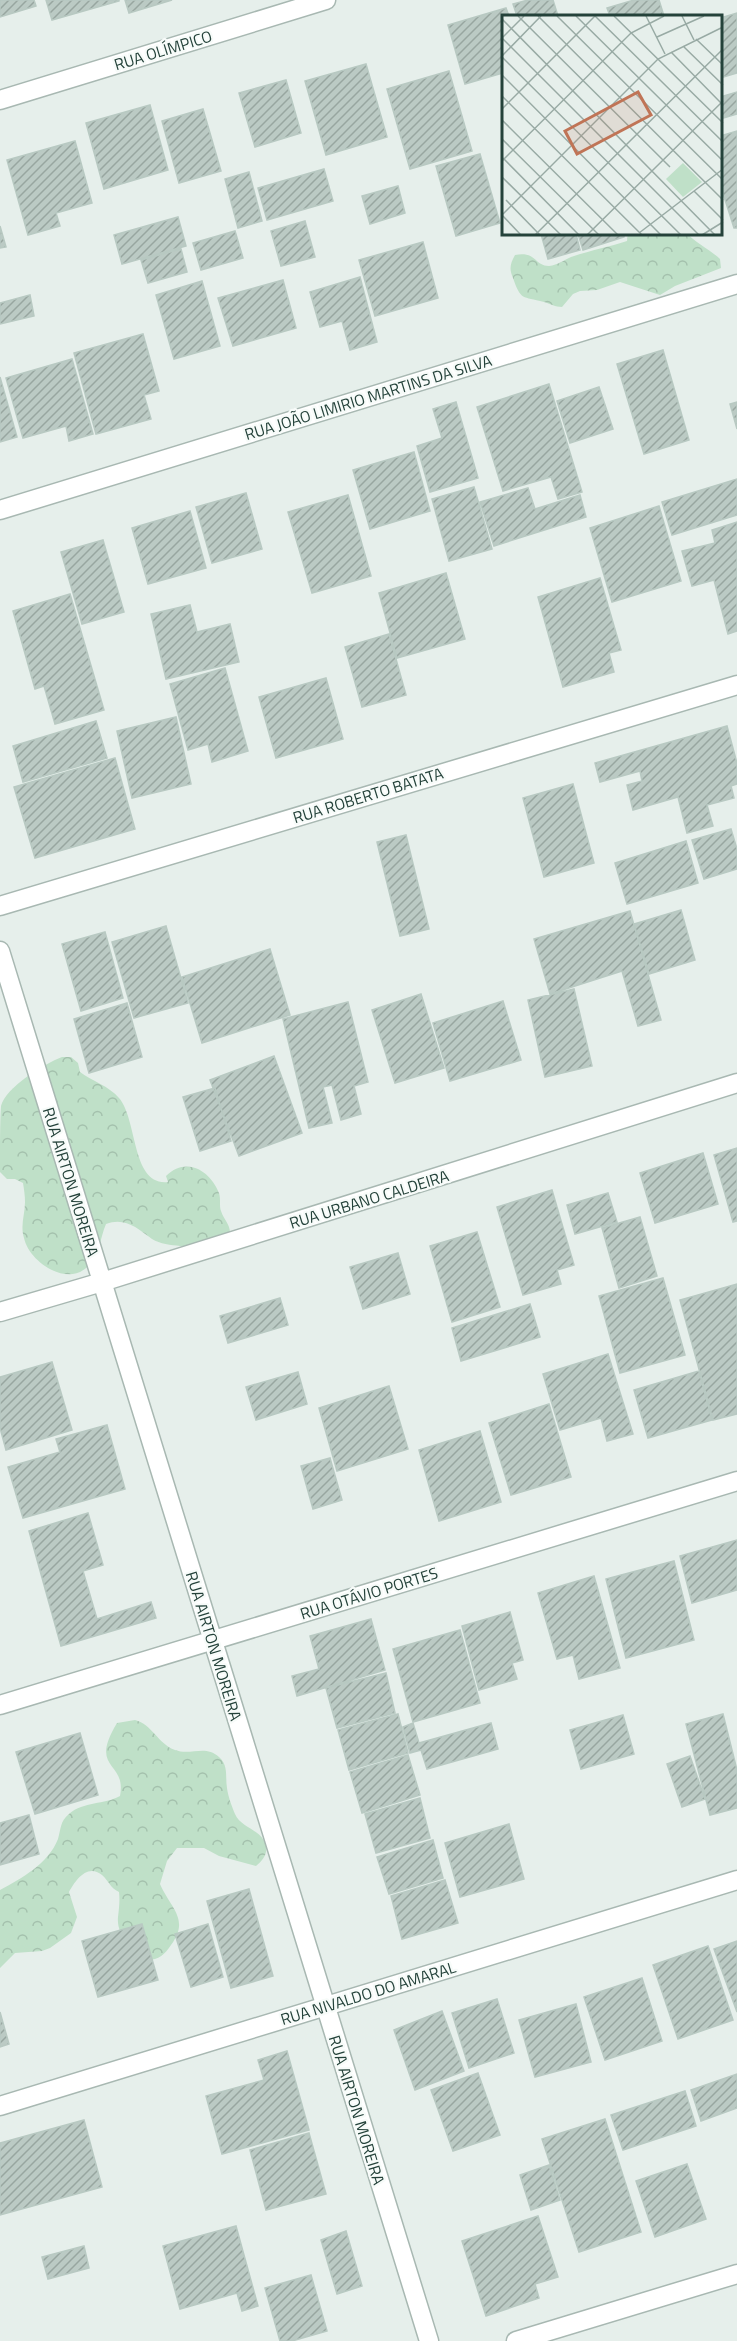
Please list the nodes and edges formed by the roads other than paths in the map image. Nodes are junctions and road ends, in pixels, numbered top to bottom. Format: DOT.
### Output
graph roads {
  1 [pos="327,0"];
  2 [pos="0,100"];
  3 [pos="737,284"];
  4 [pos="0,510"];
  5 [pos="737,685"];
  6 [pos="0,906"];
  7 [pos="0,951"];
  8 [pos="737,1083"];
  9 [pos="102,1282"];
  10 [pos="0,1312"];
  11 [pos="737,1481"];
  12 [pos="213,1641"];
  13 [pos="0,1706"];
  14 [pos="737,1880"];
  15 [pos="325,2006"];
  16 [pos="0,2106"];
  17 [pos="737,2274"];
  18 [pos="429,2341"];
  19 [pos="516,2341"];
  1 -- 2 [label="street, RUA OLÍMPICO"];
  3 -- 4 [label="street, RUA JOÃO LIMIRIO MARTINS DA SILVA"];
  5 -- 6 [label="street, RUA ROBERTO BATATA"];
  7 -- 9 [label="street, RUA AIRTON MOREIRA"];
  8 -- 9 [label="street, RUA URBANO CALDEIRA"];
  9 -- 10 [label="street, RUA URBANO CALDEIRA"];
  9 -- 12 [label="street, RUA AIRTON MOREIRA"];
  11 -- 12 [label="street, RUA OTÁVIO PORTES"];
  12 -- 13 [label="street, RUA OTÁVIO PORTES"];
  12 -- 15 [label="street, RUA AIRTON MOREIRA"];
  14 -- 15 [label="street, RUA NIVALDO DO AMARAL"];
  15 -- 16 [label="street, RUA NIVALDO DO AMARAL"];
  15 -- 18 [label="street, RUA AIRTON MOREIRA"];
  17 -- 19 [label="street"];
}
